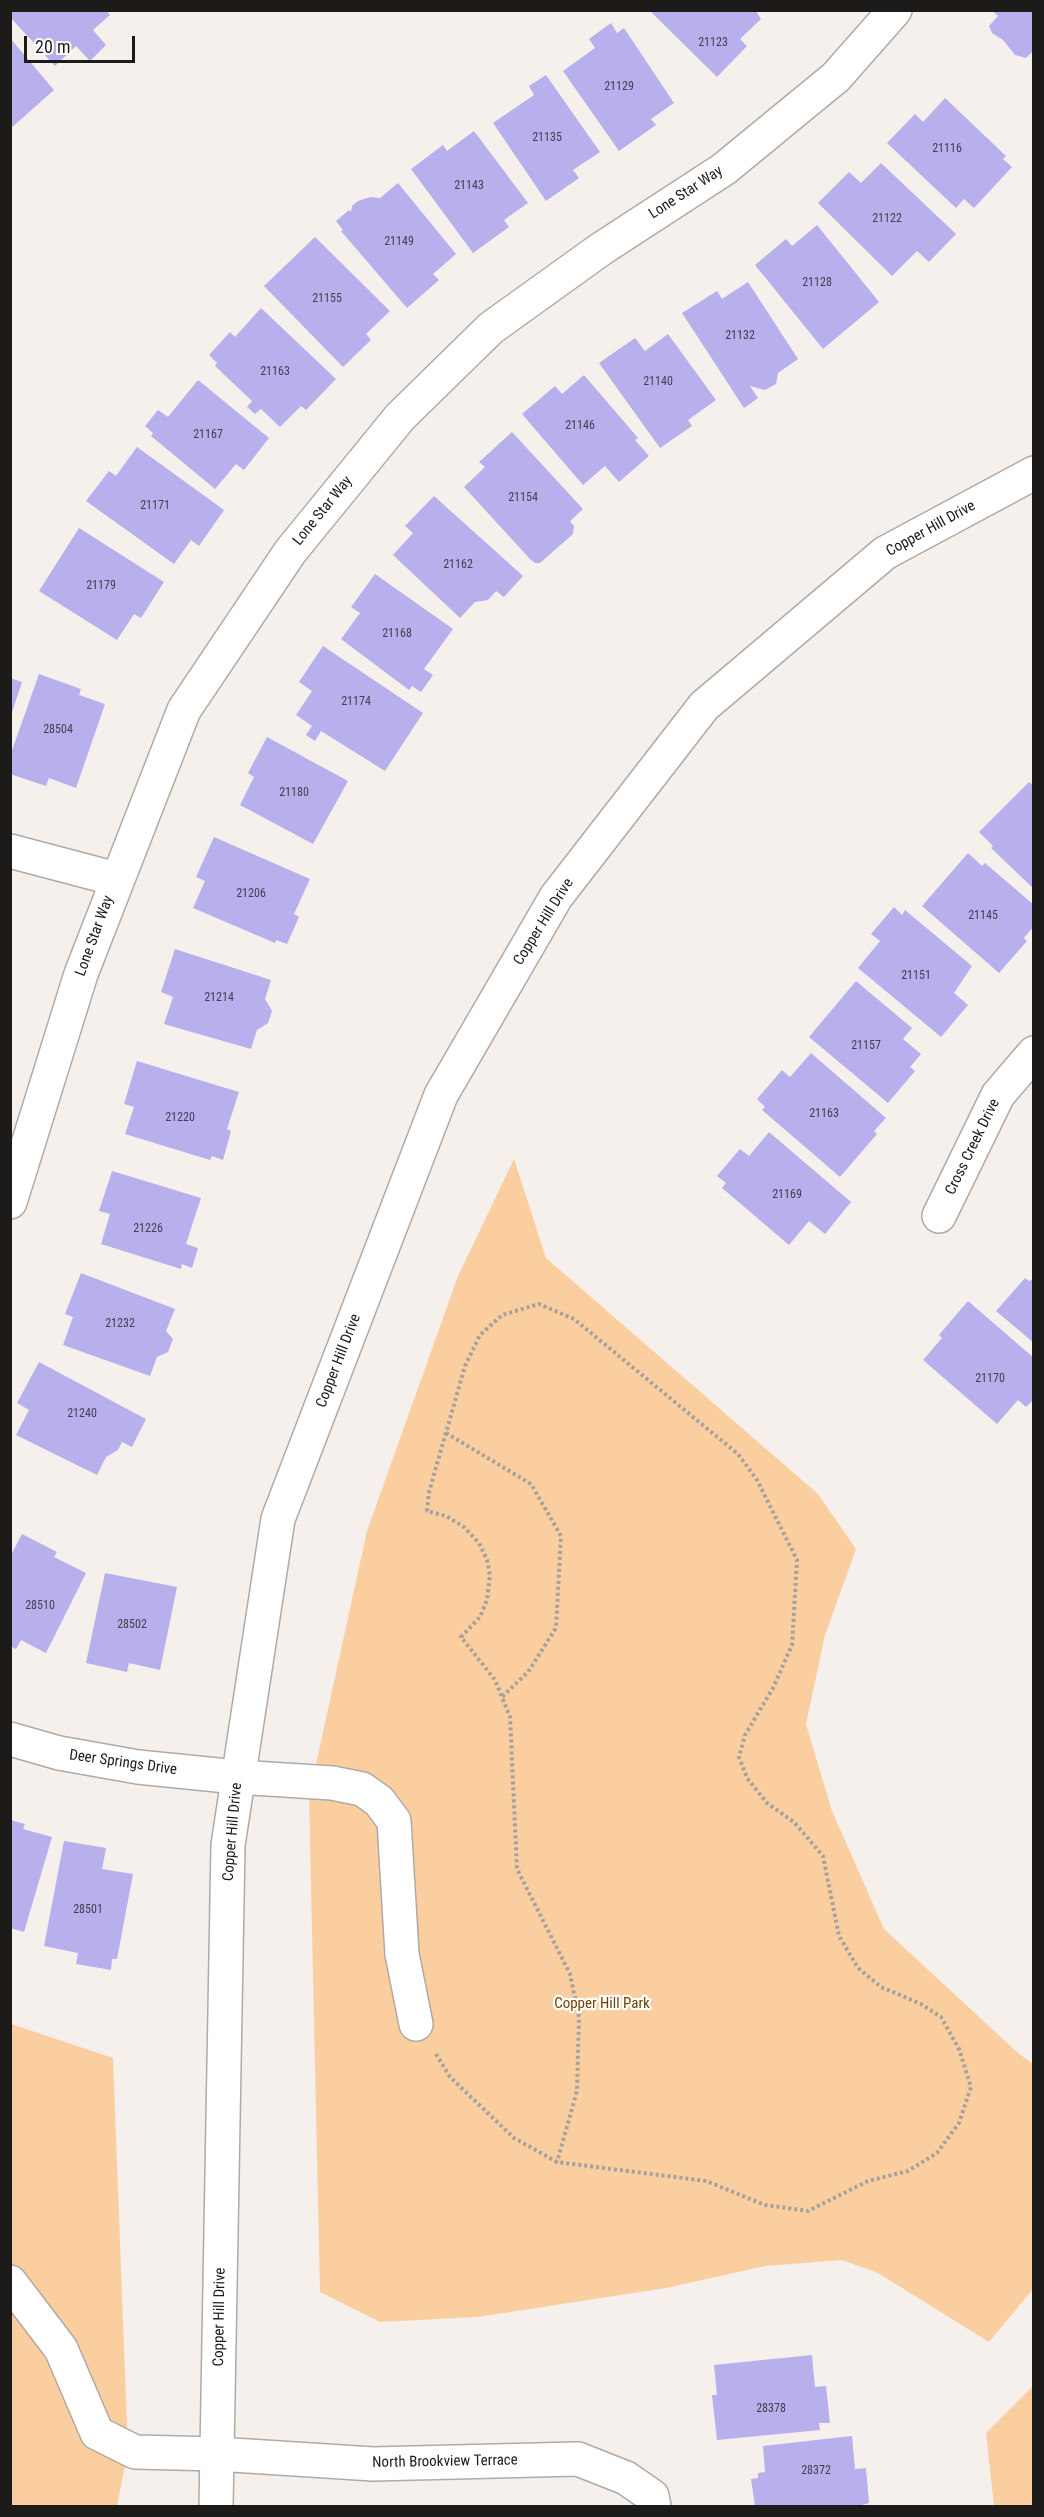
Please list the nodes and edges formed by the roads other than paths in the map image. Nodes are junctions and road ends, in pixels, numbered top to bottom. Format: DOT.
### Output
graph roads {
  1 [pos="895,10"];
  2 [pos="1034,473"];
  3 [pos="10,851"];
  4 [pos="116,879"];
  5 [pos="1034,1053"];
  6 [pos="10,1202"];
  7 [pos="939,1216"];
  8 [pos="10,1739"];
  9 [pos="237,1778"];
  10 [pos="416,2024"];
  11 [pos="10,2282"];
  12 [pos="218,2454"];
  13 [pos="216,2506"];
  14 [pos="654,2506"];
  1 -- 4 [label="street, Lone Star Way"];
  2 -- 9 [label="street, Copper Hill Drive"];
  3 -- 4 [label="street"];
  4 -- 6 [label="street, Lone Star Way"];
  5 -- 7 [label="street, Cross Creek Drive"];
  8 -- 9 [label="street, Deer Springs Drive"];
  9 -- 10 [label="street, Deer Springs Drive"];
  9 -- 12 [label="street, Copper Hill Drive"];
  11 -- 12 [label="street, North Brookview Terrace"];
  12 -- 13 [label="street, Copper Hill Drive"];
  12 -- 14 [label="street, North Brookview Terrace"];
}
